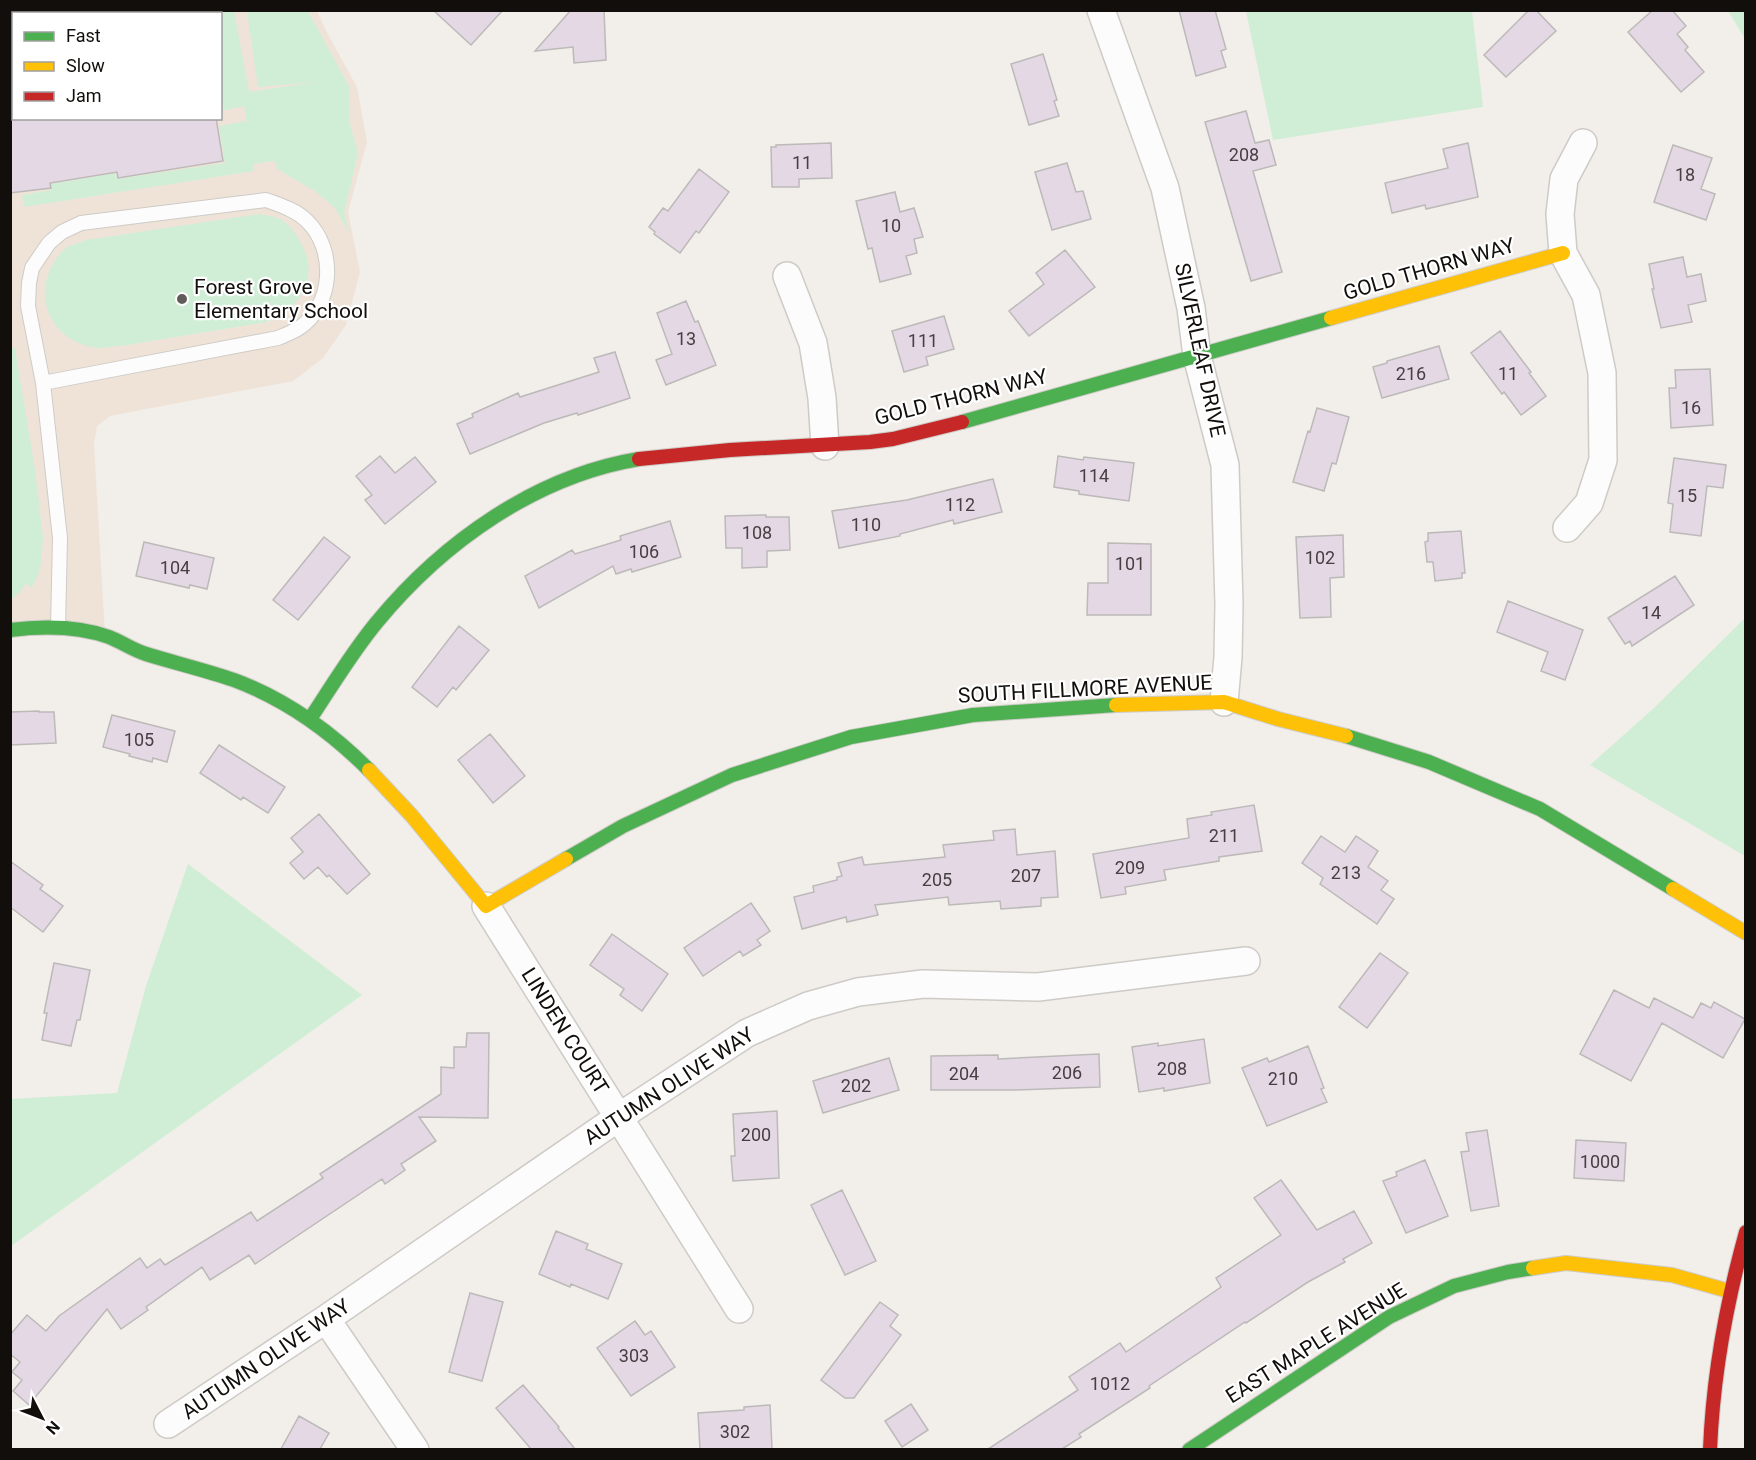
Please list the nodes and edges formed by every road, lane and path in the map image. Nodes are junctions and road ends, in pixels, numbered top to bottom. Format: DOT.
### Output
graph roads {
  1 [pos="1101,10"];
  2 [pos="1583,143"];
  3 [pos="1563,253"];
  4 [pos="787,276"];
  5 [pos="1197,356"];
  6 [pos="43,383"];
  7 [pos="825,446"];
  8 [pos="1567,528"];
  9 [pos="58,628"];
  10 [pos="10,630"];
  11 [pos="1224,702"];
  12 [pos="310,719"];
  13 [pos="486,906"];
  14 [pos="1746,933"];
  15 [pos="1246,961"];
  16 [pos="619,1117"];
  17 [pos="1746,1232"];
  18 [pos="1729,1291"];
  19 [pos="739,1309"];
  20 [pos="326,1319"];
  21 [pos="168,1424"];
  22 [pos="415,1449"];
  23 [pos="1189,1449"];
  24 [pos="1710,1449"];
  1 -- 5 [label="street, SILVERLEAF DRIVE"];
  2 -- 3 [label="street"];
  3 -- 5 [label="street, GOLD THORN WAY"];
  3 -- 8 [label="street"];
  4 -- 7 [label="street"];
  5 -- 7 [label="street, GOLD THORN WAY"];
  5 -- 11 [label="street, SILVERLEAF DRIVE"];
  6 -- 6 [label="lane"];
  6 -- 9 [label="lane"];
  7 -- 12 [label="street, GOLD THORN WAY"];
  9 -- 10 [label="street"];
  9 -- 12 [label="street"];
  11 -- 13 [label="street, SOUTH FILLMORE AVENUE"];
  11 -- 14 [label="street, SOUTH FILLMORE AVENUE"];
  12 -- 13 [label="street"];
  13 -- 16 [label="street, LINDEN COURT"];
  15 -- 16 [label="street, AUTUMN OLIVE WAY"];
  16 -- 19 [label="street, LINDEN COURT"];
  16 -- 20 [label="street, AUTUMN OLIVE WAY"];
  17 -- 18 [label="street"];
  18 -- 23 [label="street, EAST MAPLE AVENUE"];
  18 -- 24 [label="street"];
  20 -- 21 [label="street, AUTUMN OLIVE WAY"];
  20 -- 22 [label="street"];
}
